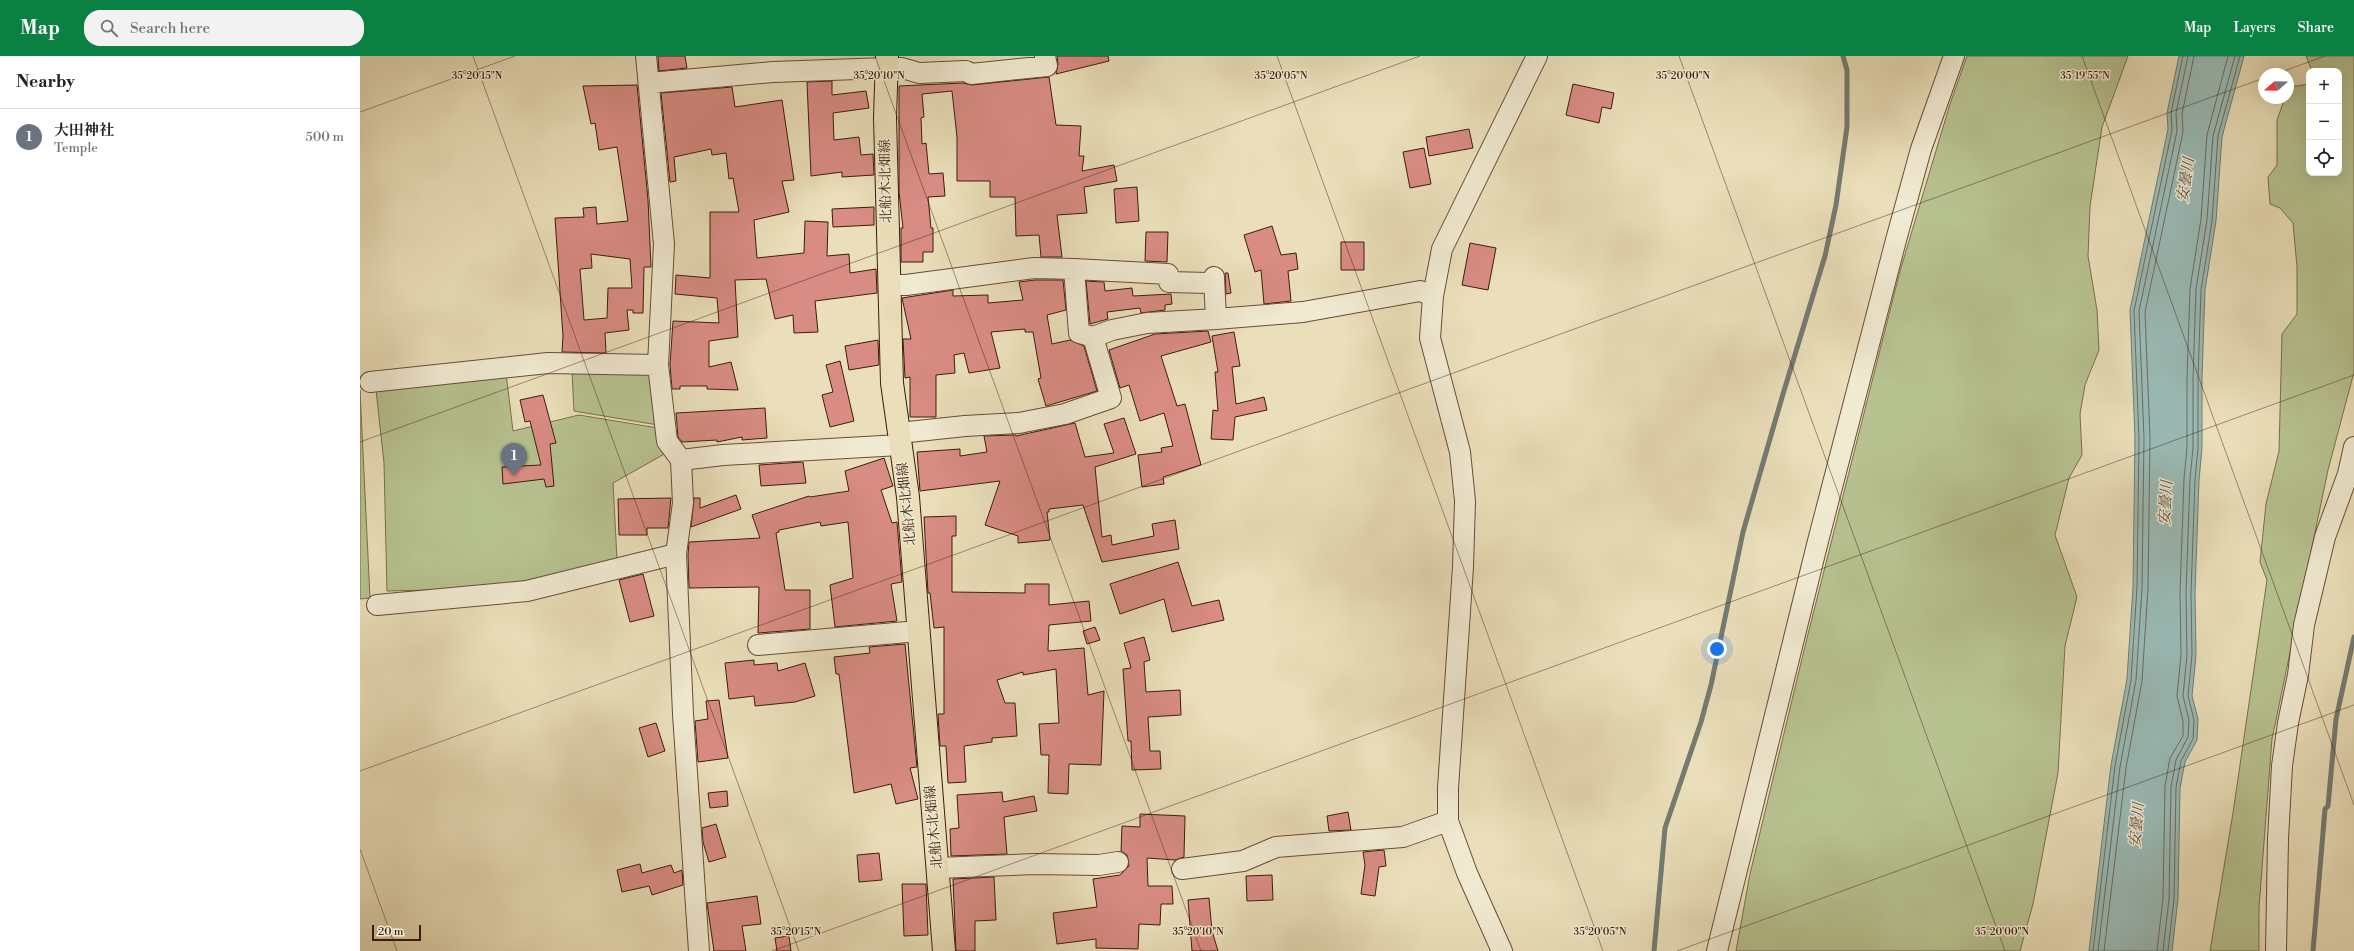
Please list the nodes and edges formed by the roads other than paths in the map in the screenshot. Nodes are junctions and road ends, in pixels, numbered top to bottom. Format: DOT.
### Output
graph roads {
  1 [pos="646,56"];
  2 [pos="1045,56"];
  3 [pos="1537,56"];
  4 [pos="1954,56"];
  5 [pos="886,62"];
  6 [pos="649,83"];
  7 [pos="1074,268"];
  8 [pos="888,285"];
  9 [pos="1433,296"];
  10 [pos="1216,319"];
  11 [pos="1093,337"];
  12 [pos="658,365"];
  13 [pos="370,382"];
  14 [pos="899,439"];
  15 [pos="2354,447"];
  16 [pos="682,460"];
  17 [pos="676,554"];
  18 [pos="377,605"];
  19 [pos="919,631"];
  20 [pos="758,645"];
  21 [pos="1448,821"];
  22 [pos="1118,862"];
  23 [pos="938,868"];
  24 [pos="1182,869"];
  25 [pos="699,951"];
  26 [pos="944,951"];
  27 [pos="1502,951"];
  28 [pos="1717,951"];
  29 [pos="2276,951"];
  1 -- 6 [label="street"];
  2 -- 5 [label="street"];
  3 -- 9 [label="street"];
  4 -- 28 [label="street"];
  5 -- 6 [label="street"];
  5 -- 8 [label="main road, 北船木北畑線"];
  6 -- 12 [label="street"];
  7 -- 8 [label="street"];
  7 -- 10 [label="street"];
  7 -- 11 [label="street"];
  8 -- 14 [label="main road, 北船木北畑線"];
  9 -- 10 [label="street"];
  9 -- 21 [label="street"];
  10 -- 11 [label="street"];
  11 -- 14 [label="street"];
  12 -- 13 [label="street"];
  12 -- 16 [label="street"];
  14 -- 16 [label="street"];
  14 -- 19 [label="main road, 北船木北畑線"];
  15 -- 29 [label="street"];
  16 -- 17 [label="street"];
  17 -- 18 [label="street"];
  17 -- 25 [label="street"];
  19 -- 20 [label="street"];
  19 -- 23 [label="main road, 北船木北畑線"];
  21 -- 24 [label="street"];
  21 -- 27 [label="street"];
  22 -- 23 [label="street"];
  23 -- 26 [label="main road, 北船木北畑線"];
}
